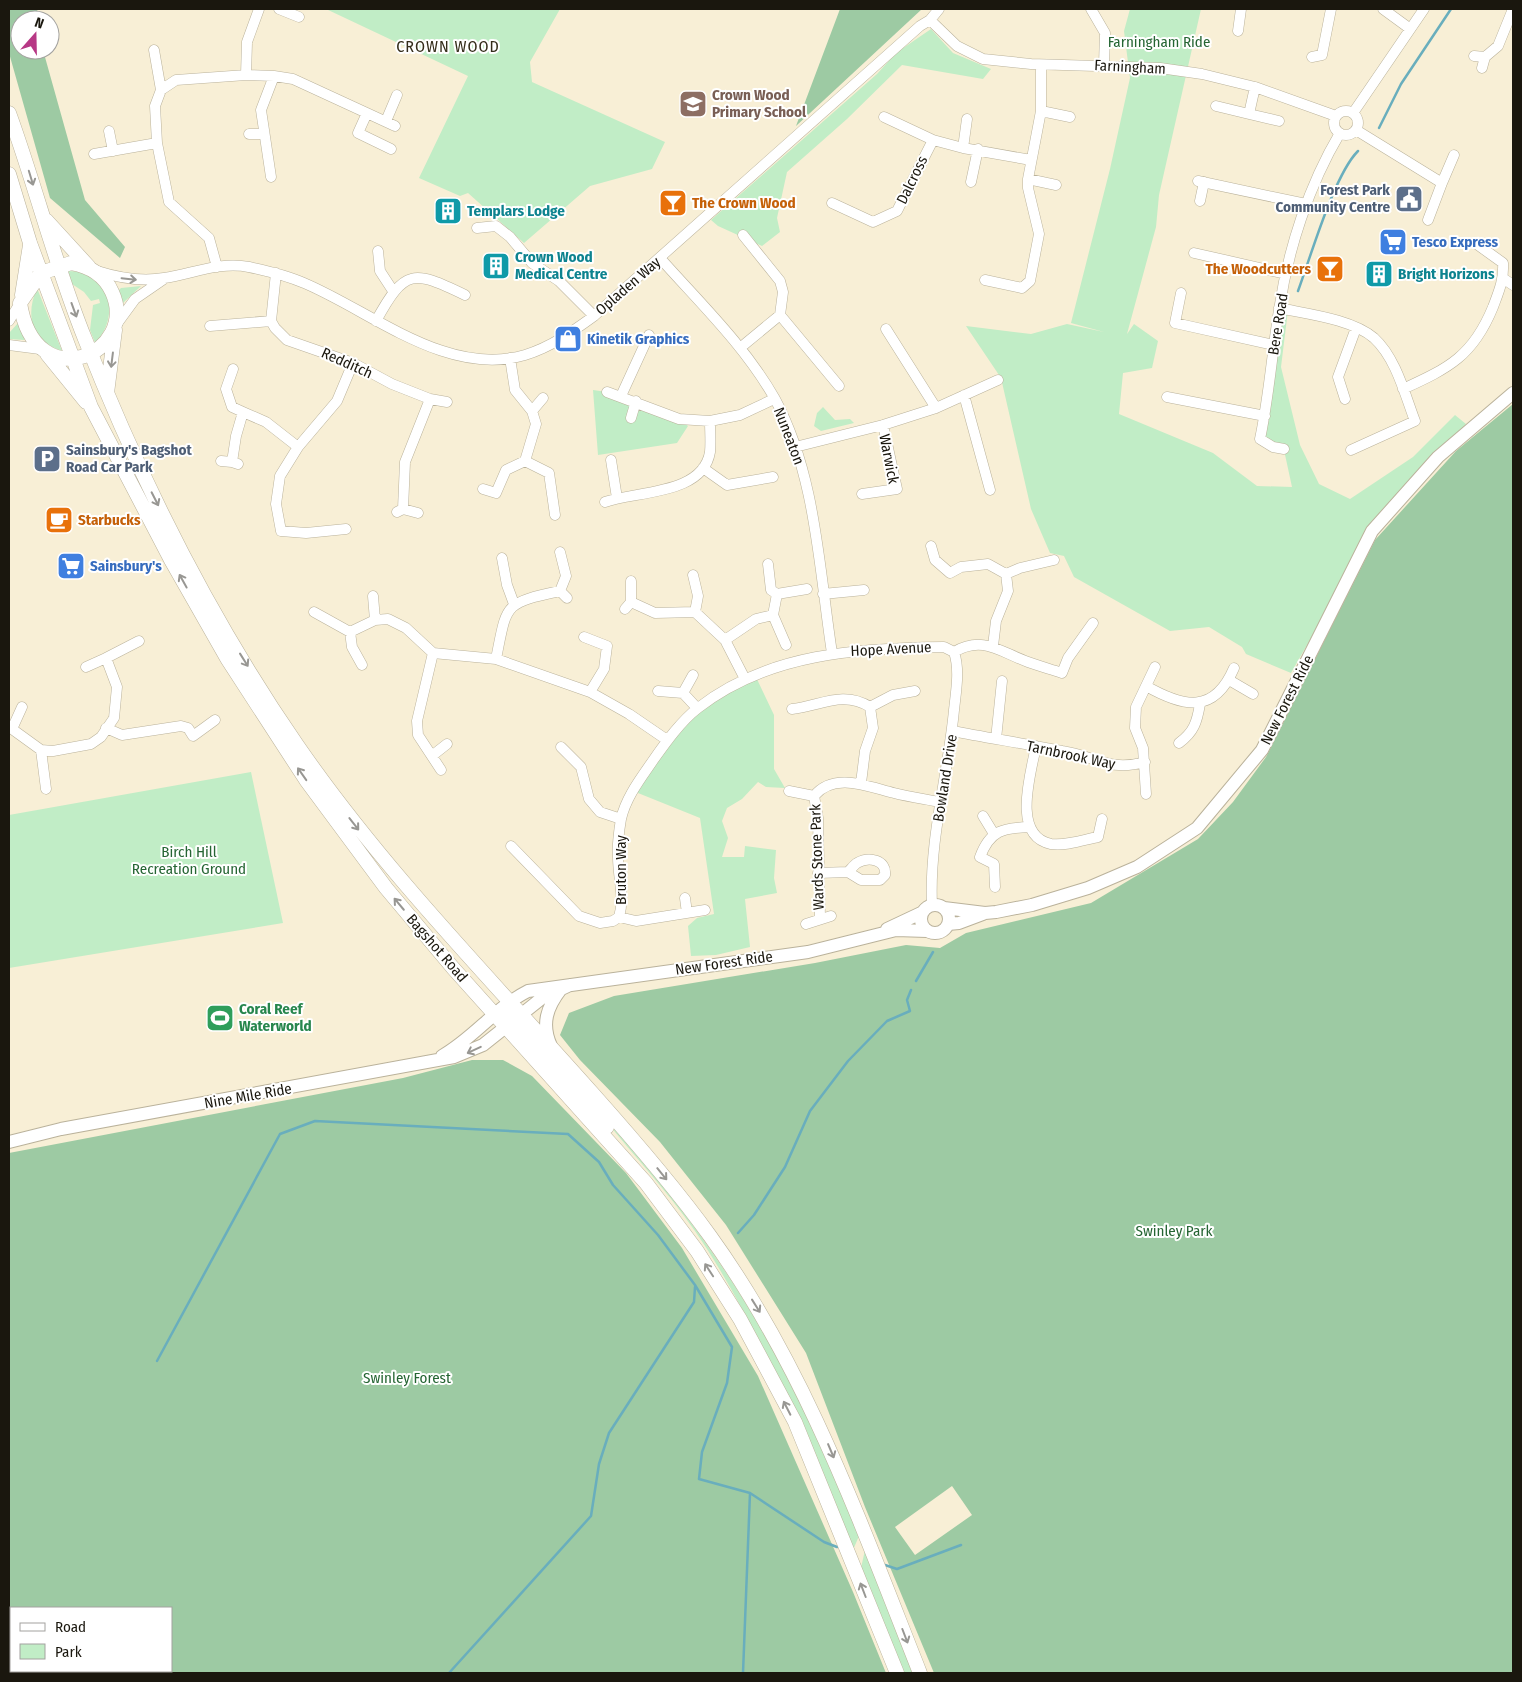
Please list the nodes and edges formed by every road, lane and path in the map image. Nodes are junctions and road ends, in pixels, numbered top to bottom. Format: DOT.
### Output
graph roads {
  1 [pos="259,9"];
  2 [pos="279,9"];
  3 [pos="939,9"];
  4 [pos="1091,9"];
  5 [pos="1241,9"];
  6 [pos="1331,9"];
  7 [pos="1383,9"];
  8 [pos="1424,9"];
  9 [pos="1513,9"];
  10 [pos="299,17"];
  11 [pos="930,20"];
  12 [pos="1410,28"];
  13 [pos="1238,30"];
  14 [pos="154,50"];
  15 [pos="1474,56"];
  16 [pos="1312,57"];
  17 [pos="1485,57"];
  18 [pos="1041,65"];
  19 [pos="1104,65"];
  20 [pos="1482,68"];
  21 [pos="246,75"];
  22 [pos="274,76"];
  23 [pos="1255,87"];
  24 [pos="161,90"];
  25 [pos="398,95"];
  26 [pos="1216,106"];
  27 [pos="1041,111"];
  28 [pos="9,113"];
  29 [pos="367,113"];
  30 [pos="1353,113"];
  31 [pos="1249,114"];
  32 [pos="1336,116"];
  33 [pos="884,117"];
  34 [pos="1070,117"];
  35 [pos="968,119"];
  36 [pos="1279,121"];
  37 [pos="1356,130"];
  38 [pos="109,131"];
  39 [pos="1340,133"];
  40 [pos="249,134"];
  41 [pos="264,134"];
  42 [pos="933,140"];
  43 [pos="157,143"];
  44 [pos="963,148"];
  45 [pos="391,149"];
  46 [pos="978,150"];
  47 [pos="114,151"];
  48 [pos="94,154"];
  49 [pos="1454,155"];
  50 [pos="1031,160"];
  51 [pos="9,174"];
  52 [pos="271,177"];
  53 [pos="1028,179"];
  54 [pos="971,182"];
  55 [pos="1442,183"];
  56 [pos="1056,185"];
  57 [pos="1200,201"];
  58 [pos="832,203"];
  59 [pos="1306,204"];
  60 [pos="42,216"];
  61 [pos="1428,220"];
  62 [pos="477,228"];
  63 [pos="743,235"];
  64 [pos="30,243"];
  65 [pos="1478,245"];
  66 [pos="378,251"];
  67 [pos="1194,253"];
  68 [pos="660,258"];
  69 [pos="58,265"];
  70 [pos="217,267"];
  71 [pos="92,269"];
  72 [pos="41,273"];
  73 [pos="276,273"];
  74 [pos="1286,274"];
  75 [pos="165,278"];
  76 [pos="985,280"];
  77 [pos="1509,282"];
  78 [pos="392,291"];
  79 [pos="1181,293"];
  80 [pos="465,295"];
  81 [pos="21,302"];
  82 [pos="1279,308"];
  83 [pos="780,315"];
  84 [pos="594,316"];
  85 [pos="9,321"];
  86 [pos="271,321"];
  87 [pos="376,321"];
  88 [pos="116,325"];
  89 [pos="210,326"];
  90 [pos="1356,328"];
  91 [pos="886,329"];
  92 [pos="649,342"];
  93 [pos="9,345"];
  94 [pos="1274,345"];
  95 [pos="740,348"];
  96 [pos="44,351"];
  97 [pos="91,353"];
  98 [pos="510,358"];
  99 [pos="74,360"];
  100 [pos="353,363"];
  101 [pos="233,369"];
  102 [pos="998,380"];
  103 [pos="839,386"];
  104 [pos="1403,389"];
  105 [pos="607,392"];
  106 [pos="107,393"];
  107 [pos="1513,393"];
  108 [pos="964,395"];
  109 [pos="621,396"];
  110 [pos="1166,397"];
  111 [pos="543,398"];
  112 [pos="430,399"];
  113 [pos="774,399"];
  114 [pos="1345,399"];
  115 [pos="636,401"];
  116 [pos="447,402"];
  117 [pos="91,407"];
  118 [pos="936,408"];
  119 [pos="532,411"];
  120 [pos="243,412"];
  121 [pos="1265,416"];
  122 [pos="630,418"];
  123 [pos="710,421"];
  124 [pos="882,425"];
  125 [pos="298,447"];
  126 [pos="795,447"];
  127 [pos="1284,450"];
  128 [pos="1351,450"];
  129 [pos="611,460"];
  130 [pos="221,461"];
  131 [pos="525,461"];
  132 [pos="703,468"];
  133 [pos="773,477"];
  134 [pos="483,489"];
  135 [pos="990,490"];
  136 [pos="862,494"];
  137 [pos="617,498"];
  138 [pos="605,502"];
  139 [pos="418,513"];
  140 [pos="555,515"];
  141 [pos="346,529"];
  142 [pos="931,546"];
  143 [pos="560,552"];
  144 [pos="502,558"];
  145 [pos="1054,560"];
  146 [pos="768,564"];
  147 [pos="1006,574"];
  148 [pos="693,575"];
  149 [pos="631,581"];
  150 [pos="807,589"];
  151 [pos="864,590"];
  152 [pos="776,594"];
  153 [pos="822,594"];
  154 [pos="372,596"];
  155 [pos="514,604"];
  156 [pos="314,612"];
  157 [pos="695,612"];
  158 [pos="773,616"];
  159 [pos="375,620"];
  160 [pos="212,621"];
  161 [pos="1093,623"];
  162 [pos="350,632"];
  163 [pos="584,637"];
  164 [pos="725,640"];
  165 [pos="139,641"];
  166 [pos="786,646"];
  167 [pos="994,646"];
  168 [pos="954,652"];
  169 [pos="433,653"];
  170 [pos="832,653"];
  171 [pos="106,658"];
  172 [pos="496,659"];
  173 [pos="362,665"];
  174 [pos="86,667"];
  175 [pos="1155,667"];
  176 [pos="1234,668"];
  177 [pos="693,675"];
  178 [pos="745,679"];
  179 [pos="1002,680"];
  180 [pos="1229,680"];
  181 [pos="1146,686"];
  182 [pos="915,691"];
  183 [pos="590,692"];
  184 [pos="658,692"];
  185 [pos="682,692"];
  186 [pos="1253,694"];
  187 [pos="1200,704"];
  188 [pos="22,707"];
  189 [pos="870,707"];
  190 [pos="697,708"];
  191 [pos="792,709"];
  192 [pos="215,720"];
  193 [pos="106,728"];
  194 [pos="10,729"];
  195 [pos="952,731"];
  196 [pos="996,739"];
  197 [pos="667,740"];
  198 [pos="1179,743"];
  199 [pos="447,744"];
  200 [pos="1036,746"];
  201 [pos="561,747"];
  202 [pos="41,750"];
  203 [pos="433,755"];
  204 [pos="1145,762"];
  205 [pos="440,770"];
  206 [pos="861,783"];
  207 [pos="46,790"];
  208 [pos="789,791"];
  209 [pos="1146,794"];
  210 [pos="814,796"];
  211 [pos="940,802"];
  212 [pos="983,816"];
  213 [pos="1102,818"];
  214 [pos="621,819"];
  215 [pos="1030,827"];
  216 [pos="994,834"];
  217 [pos="511,846"];
  218 [pos="848,872"];
  219 [pos="818,873"];
  220 [pos="995,887"];
  221 [pos="685,898"];
  222 [pos="938,906"];
  223 [pos="705,910"];
  224 [pos="687,913"];
  225 [pos="921,913"];
  226 [pos="985,913"];
  227 [pos="830,916"];
  228 [pos="619,917"];
  229 [pos="820,918"];
  230 [pos="806,924"];
  231 [pos="948,924"];
  232 [pos="927,931"];
  233 [pos="876,934"];
  234 [pos="566,987"];
  235 [pos="505,1007"];
  236 [pos="513,1022"];
  237 [pos="552,1048"];
  238 [pos="436,1059"];
  239 [pos="61,1129"];
  240 [pos="9,1134"];
  241 [pos="9,1142"];
  242 [pos="897,1673"];
  243 [pos="920,1673"];
  1 -- 21 [label="street"];
  2 -- 10 [label="street"];
  3 -- 11 [label="street, Opladen Way"];
  4 -- 19 [label="street"];
  5 -- 13 [label="street"];
  6 -- 16 [label="street"];
  7 -- 12 [label="street"];
  8 -- 12 [label="street"];
  9 -- 17 [label="street"];
  11 -- 18 [label="street, Farningham"];
  11 -- 68 [label="street, Opladen Way"];
  12 -- 30 [label="street"];
  14 -- 24 [label="street"];
  15 -- 17 [label="street"];
  17 -- 20 [label="street"];
  18 -- 19 [label="street, Farningham"];
  18 -- 27 [label="street"];
  19 -- 23 [label="street, Farningham"];
  21 -- 22 [label="street"];
  21 -- 24 [label="street"];
  22 -- 29 [label="street"];
  22 -- 41 [label="street"];
  23 -- 31 [label="street"];
  23 -- 32 [label="street, Farningham"];
  24 -- 43 [label="street"];
  25 -- 29 [label="street"];
  26 -- 31 [label="street"];
  27 -- 34 [label="street"];
  27 -- 50 [label="street"];
  28 -- 60 [label="highway, one-way"];
  29 -- 45 [label="street"];
  30 -- 32 [label="street"];
  30 -- 37 [label="street"];
  31 -- 36 [label="street"];
  32 -- 39 [label="street"];
  33 -- 42 [label="street, Dalcross"];
  35 -- 44 [label="street"];
  37 -- 39 [label="street"];
  37 -- 55 [label="street"];
  38 -- 47 [label="street"];
  39 -- 59 [label="street, Bere Road"];
  40 -- 41 [label="street"];
  41 -- 52 [label="street"];
  42 -- 44 [label="street, Dalcross"];
  42 -- 58 [label="street, Dalcross"];
  43 -- 47 [label="street"];
  43 -- 70 [label="street"];
  44 -- 46 [label="street, Dalcross"];
  46 -- 50 [label="street, Dalcross"];
  46 -- 54 [label="street"];
  47 -- 48 [label="street"];
  49 -- 55 [label="street"];
  50 -- 53 [label="street"];
  51 -- 64 [label="highway"];
  53 -- 56 [label="street"];
  53 -- 76 [label="street"];
  55 -- 61 [label="street"];
  57 -- 59 [label="street"];
  59 -- 74 [label="street, Bere Road"];
  60 -- 69 [label="highway"];
  60 -- 71 [label="highway"];
  62 -- 84 [label="street"];
  63 -- 83 [label="street"];
  64 -- 72 [label="highway"];
  64 -- 81 [label="highway"];
  65 -- 77 [label="street"];
  66 -- 78 [label="street"];
  67 -- 74 [label="street"];
  68 -- 84 [label="street, Opladen Way"];
  68 -- 95 [label="street, Nuneaton"];
  69 -- 71 [label="highway"];
  69 -- 72 [label="highway"];
  69 -- 97 [label="highway, one-way"];
  70 -- 73 [label="street, Opladen Way"];
  70 -- 75 [label="street, Opladen Way"];
  71 -- 75 [label="street, Opladen Way, one-way"];
  71 -- 88 [label="highway"];
  72 -- 81 [label="highway"];
  72 -- 99 [label="highway"];
  73 -- 86 [label="street"];
  73 -- 87 [label="street, Opladen Way"];
  74 -- 82 [label="street, Bere Road"];
  75 -- 88 [label="street, Opladen Way"];
  77 -- 104 [label="street"];
  78 -- 80 [label="street"];
  78 -- 87 [label="street"];
  79 -- 94 [label="street"];
  81 -- 85 [label="street"];
  81 -- 96 [label="highway"];
  82 -- 90 [label="street"];
  82 -- 94 [label="street, Bere Road"];
  83 -- 95 [label="street"];
  83 -- 103 [label="street"];
  84 -- 98 [label="street, Opladen Way"];
  86 -- 89 [label="street"];
  86 -- 100 [label="street, Redditch"];
  87 -- 98 [label="street, Opladen Way"];
  88 -- 97 [label="highway"];
  88 -- 106 [label="highway, one-way"];
  90 -- 104 [label="street"];
  90 -- 114 [label="street"];
  91 -- 118 [label="street"];
  92 -- 109 [label="street"];
  93 -- 96 [label="street"];
  94 -- 121 [label="street, Bere Road"];
  95 -- 113 [label="street, Nuneaton"];
  96 -- 99 [label="highway"];
  96 -- 117 [label="highway"];
  97 -- 99 [label="highway"];
  97 -- 106 [label="highway"];
  98 -- 119 [label="street"];
  99 -- 117 [label="highway"];
  100 -- 112 [label="street, Redditch"];
  100 -- 125 [label="street"];
  101 -- 120 [label="street"];
  102 -- 108 [label="street, Warwick"];
  104 -- 128 [label="street"];
  105 -- 109 [label="street"];
  106 -- 160 [label="highway, one-way"];
  107 -- 226 [label="main road, New Forest Ride"];
  108 -- 118 [label="street, Warwick"];
  108 -- 135 [label="street"];
  109 -- 115 [label="street"];
  110 -- 121 [label="street"];
  111 -- 119 [label="street"];
  112 -- 116 [label="street, Redditch"];
  112 -- 139 [label="street"];
  113 -- 123 [label="street"];
  113 -- 126 [label="street, Nuneaton"];
  115 -- 122 [label="street"];
  115 -- 123 [label="street"];
  160 -- 117 [label="highway, one-way"];
  118 -- 124 [label="street, Warwick"];
  119 -- 131 [label="street"];
  120 -- 125 [label="street"];
  120 -- 130 [label="street"];
  121 -- 127 [label="street, Bere Road"];
  123 -- 132 [label="street"];
  124 -- 126 [label="street, Warwick"];
  124 -- 136 [label="street, Warwick"];
  125 -- 141 [label="street"];
  126 -- 153 [label="street, Nuneaton"];
  129 -- 137 [label="street"];
  131 -- 134 [label="street"];
  131 -- 140 [label="street"];
  132 -- 133 [label="street"];
  132 -- 137 [label="street"];
  137 -- 138 [label="street"];
  142 -- 147 [label="street"];
  143 -- 155 [label="street"];
  144 -- 155 [label="street"];
  145 -- 147 [label="street"];
  146 -- 152 [label="street"];
  147 -- 167 [label="street"];
  148 -- 157 [label="street"];
  149 -- 157 [label="street"];
  150 -- 152 [label="street"];
  151 -- 153 [label="street"];
  152 -- 158 [label="street"];
  153 -- 170 [label="street, Nuneaton"];
  154 -- 159 [label="street"];
  155 -- 172 [label="street"];
  156 -- 162 [label="street"];
  157 -- 164 [label="street"];
  158 -- 164 [label="street"];
  158 -- 166 [label="street"];
  159 -- 162 [label="street"];
  159 -- 169 [label="street"];
  160 -- 235 [label="highway, Bagshot Road, one-way"];
  235 -- 160 [label="highway, Bagshot Road, one-way"];
  161 -- 167 [label="street, Hope Avenue"];
  162 -- 173 [label="street"];
  163 -- 183 [label="street"];
  164 -- 178 [label="street"];
  165 -- 171 [label="street"];
  167 -- 168 [label="street, Hope Avenue"];
  168 -- 170 [label="street, Hope Avenue"];
  168 -- 195 [label="street, Bowland Drive"];
  169 -- 172 [label="street"];
  169 -- 203 [label="street"];
  170 -- 178 [label="street, Bruton Way"];
  171 -- 174 [label="street"];
  171 -- 193 [label="street"];
  172 -- 183 [label="street"];
  175 -- 181 [label="street"];
  176 -- 180 [label="street"];
  177 -- 185 [label="street"];
  178 -- 190 [label="street, Bruton Way"];
  179 -- 196 [label="street"];
  180 -- 186 [label="street"];
  180 -- 187 [label="street"];
  181 -- 187 [label="street"];
  181 -- 204 [label="street"];
  182 -- 189 [label="street"];
  183 -- 197 [label="street"];
  184 -- 185 [label="street"];
  185 -- 190 [label="street"];
  187 -- 198 [label="street"];
  188 -- 194 [label="street"];
  189 -- 191 [label="street"];
  189 -- 206 [label="street"];
  190 -- 197 [label="street, Bruton Way"];
  192 -- 193 [label="street"];
  193 -- 202 [label="street"];
  194 -- 202 [label="street"];
  195 -- 196 [label="street, Tarnbrook Way"];
  195 -- 211 [label="street, Bowland Drive"];
  196 -- 200 [label="street, Tarnbrook Way"];
  197 -- 214 [label="street, Bruton Way"];
  199 -- 203 [label="street"];
  200 -- 204 [label="street, Tarnbrook Way"];
  200 -- 215 [label="street"];
  201 -- 214 [label="street"];
  202 -- 207 [label="street"];
  203 -- 205 [label="street"];
  204 -- 209 [label="street"];
  206 -- 210 [label="street"];
  206 -- 211 [label="street"];
  208 -- 210 [label="street"];
  210 -- 219 [label="street, Wards Stone Park"];
  211 -- 222 [label="street, Bowland Drive"];
  212 -- 216 [label="street"];
  213 -- 215 [label="street"];
  214 -- 228 [label="street, Bruton Way"];
  215 -- 216 [label="street"];
  216 -- 220 [label="street"];
  217 -- 228 [label="street, Bruton Way"];
  218 -- 219 [label="street"];
  219 -- 229 [label="street, Wards Stone Park"];
  221 -- 224 [label="street"];
  222 -- 225 [label="main road"];
  222 -- 226 [label="main road, New Forest Ride"];
  222 -- 231 [label="main road"];
  223 -- 224 [label="street"];
  224 -- 228 [label="street"];
  225 -- 232 [label="main road"];
  225 -- 233 [label="main road, New Forest Ride"];
  226 -- 231 [label="main road, New Forest Ride"];
  227 -- 229 [label="street, Wards Stone Park"];
  229 -- 230 [label="street, Wards Stone Park"];
  231 -- 232 [label="main road"];
  232 -- 233 [label="main road, New Forest Ride"];
  233 -- 234 [label="main road, New Forest Ride"];
  234 -- 235 [label="main road, New Forest Ride"];
  234 -- 236 [label="main road, New Forest Ride"];
  234 -- 237 [label="main road"];
  235 -- 236 [label="highway, Bagshot Road"];
  235 -- 236 [label="highway, Bagshot Road"];
  235 -- 238 [label="main road, Nine Mile Ride"];
  236 -- 237 [label="highway, Bagshot Road"];
  236 -- 238 [label="main road, Nine Mile Ride, one-way"];
  242 -- 236 [label="highway, Bagshot Road, one-way"];
  237 -- 243 [label="highway, Bagshot Road, one-way"];
  238 -- 239 [label="main road, Nine Mile Ride"];
  239 -- 240 [label="main road, Nine Mile Ride"];
  239 -- 241 [label="main road, Nine Mile Ride"];
}
